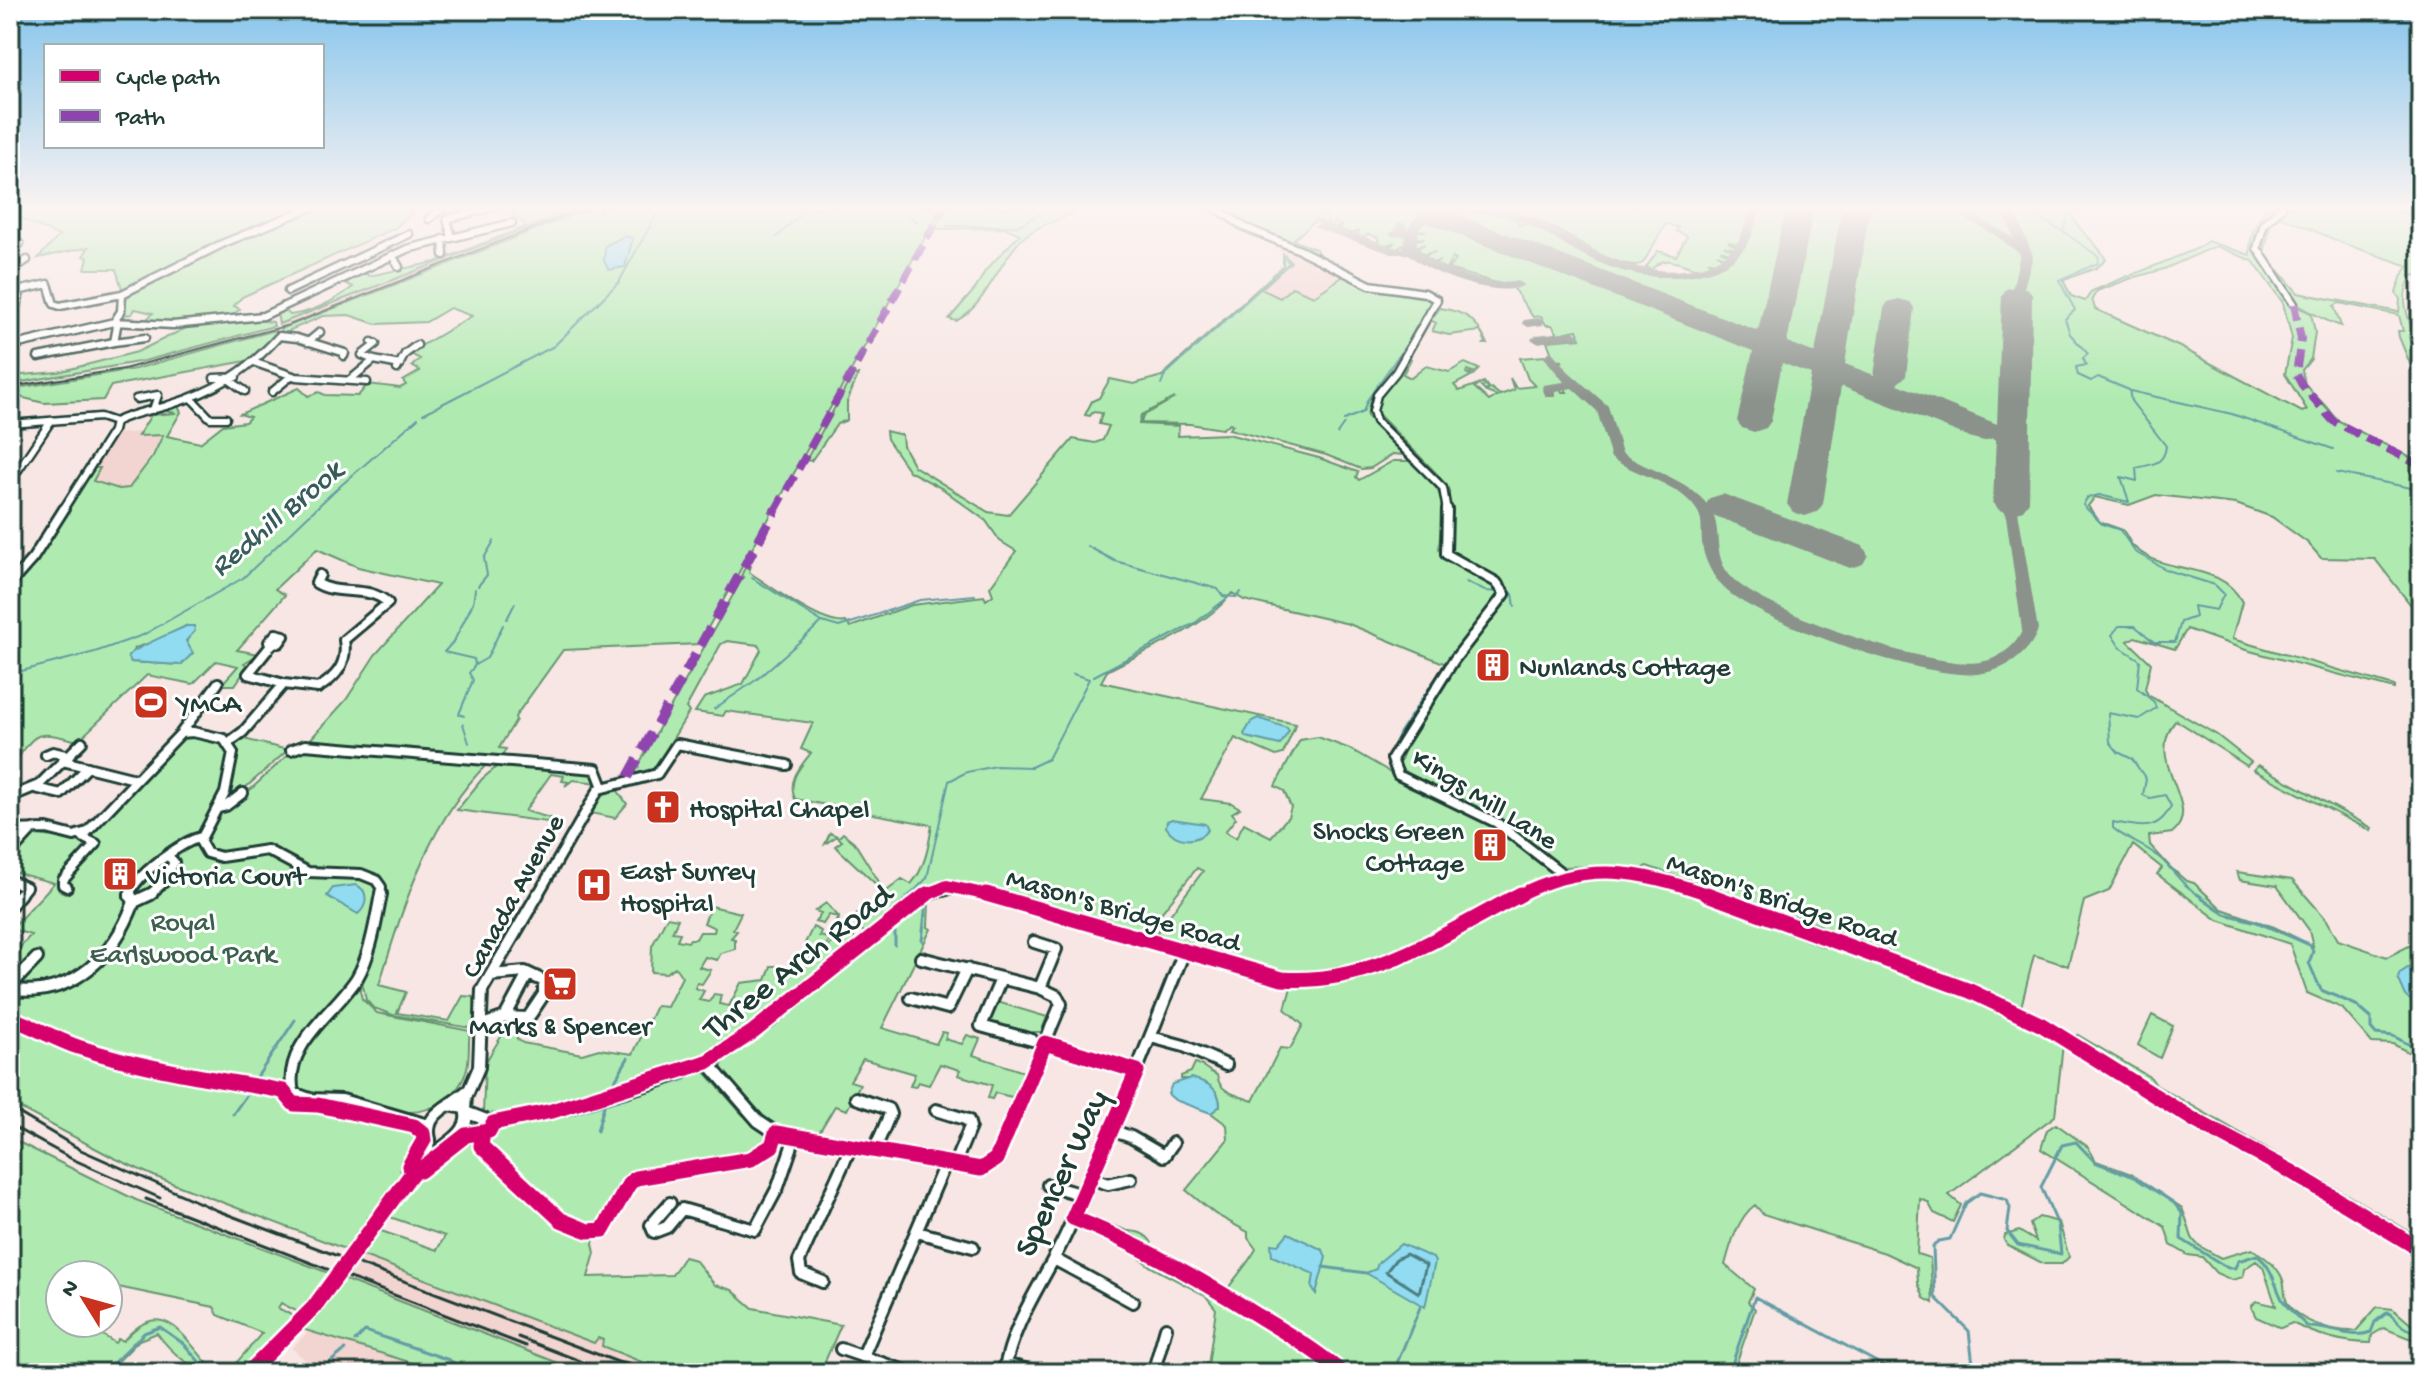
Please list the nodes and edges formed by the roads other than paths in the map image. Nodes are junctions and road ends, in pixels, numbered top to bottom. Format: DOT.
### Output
graph roads {
  1 [pos="167,272"];
  2 [pos="328,272"];
  3 [pos="361,272"];
  4 [pos="1343,272"];
  5 [pos="2273,272"];
  6 [pos="11,290"];
  7 [pos="21,290"];
  8 [pos="288,291"];
  9 [pos="122,294"];
  10 [pos="2294,304"];
  11 [pos="114,322"];
  12 [pos="11,325"];
  13 [pos="320,332"];
  14 [pos="145,338"];
  15 [pos="114,342"];
  16 [pos="308,342"];
  17 [pos="377,342"];
  18 [pos="10,344"];
  19 [pos="417,345"];
  20 [pos="331,350"];
  21 [pos="344,356"];
  22 [pos="38,357"];
  23 [pos="323,358"];
  24 [pos="374,360"];
  25 [pos="256,363"];
  26 [pos="290,377"];
  27 [pos="214,378"];
  28 [pos="233,379"];
  29 [pos="350,380"];
  30 [pos="367,382"];
  31 [pos="245,391"];
  32 [pos="272,392"];
  33 [pos="136,399"];
  34 [pos="192,399"];
  35 [pos="153,410"];
  36 [pos="226,418"];
  37 [pos="51,421"];
  38 [pos="115,422"];
  39 [pos="10,424"];
  40 [pos="10,482"];
  41 [pos="320,575"];
  42 [pos="10,584"];
  43 [pos="401,602"];
  44 [pos="388,603"];
  45 [pos="273,643"];
  46 [pos="218,683"];
  47 [pos="284,684"];
  48 [pos="181,733"];
  49 [pos="82,742"];
  50 [pos="228,743"];
  51 [pos="291,750"];
  52 [pos="46,755"];
  53 [pos="66,758"];
  54 [pos="787,765"];
  55 [pos="88,767"];
  56 [pos="135,779"];
  57 [pos="603,787"];
  58 [pos="35,788"];
  59 [pos="243,793"];
  60 [pos="10,797"];
  61 [pos="218,808"];
  62 [pos="33,829"];
  63 [pos="10,830"];
  64 [pos="83,834"];
  65 [pos="202,837"];
  66 [pos="10,854"];
  67 [pos="169,857"];
  68 [pos="1564,875"];
  69 [pos="10,880"];
  70 [pos="947,886"];
  71 [pos="67,887"];
  72 [pos="134,902"];
  73 [pos="10,906"];
  74 [pos="1034,942"];
  75 [pos="1185,949"];
  76 [pos="37,958"];
  77 [pos="921,958"];
  78 [pos="967,969"];
  79 [pos="528,974"];
  80 [pos="491,975"];
  81 [pos="1001,979"];
  82 [pos="1040,988"];
  83 [pos="911,998"];
  84 [pos="505,1017"];
  85 [pos="480,1026"];
  86 [pos="1151,1037"];
  87 [pos="1032,1040"];
  88 [pos="1045,1043"];
  89 [pos="707,1062"];
  90 [pos="1226,1065"];
  91 [pos="1137,1071"];
  92 [pos="474,1080"];
  93 [pos="856,1098"];
  94 [pos="448,1105"];
  95 [pos="936,1110"];
  96 [pos="466,1111"];
  97 [pos="435,1114"];
  98 [pos="396,1116"];
  99 [pos="502,1121"];
  100 [pos="428,1125"];
  101 [pos="463,1130"];
  102 [pos="1111,1130"];
  103 [pos="795,1137"];
  104 [pos="430,1139"];
  105 [pos="444,1143"];
  106 [pos="1173,1143"];
  107 [pos="851,1147"];
  108 [pos="874,1151"];
  109 [pos="950,1164"];
  110 [pos="415,1169"];
  111 [pos="1090,1178"];
  112 [pos="1131,1179"];
  113 [pos="1048,1185"];
  114 [pos="1083,1195"];
  115 [pos="670,1203"];
  116 [pos="1073,1218"];
  117 [pos="917,1232"];
  118 [pos="973,1247"];
  119 [pos="2421,1250"];
  120 [pos="1054,1259"];
  121 [pos="823,1282"];
  122 [pos="1230,1297"];
  123 [pos="1133,1302"];
  124 [pos="1166,1328"];
  125 [pos="841,1349"];
  126 [pos="863,1356"];
  127 [pos="1004,1368"];
  128 [pos="248,1373"];
  129 [pos="911,1373"];
  130 [pos="1040,1373"];
  131 [pos="1153,1373"];
  1 -- 9 [label="street"];
  2 -- 8 [label="street"];
  3 -- 11 [label="street"];
  4 -- 68 [label="street, Kings Mill Lane"];
  5 -- 10 [label="street"];
  6 -- 7 [label="street"];
  7 -- 9 [label="street"];
  7 -- 12 [label="street"];
  9 -- 11 [label="street"];
  11 -- 15 [label="street"];
  11 -- 18 [label="street"];
  13 -- 16 [label="street"];
  14 -- 15 [label="street"];
  15 -- 22 [label="street"];
  16 -- 20 [label="street"];
  16 -- 25 [label="street"];
  17 -- 24 [label="street"];
  19 -- 24 [label="street"];
  20 -- 21 [label="street"];
  20 -- 23 [label="street"];
  24 -- 29 [label="street"];
  25 -- 26 [label="street"];
  25 -- 28 [label="street"];
  26 -- 29 [label="street"];
  26 -- 32 [label="street"];
  27 -- 28 [label="street"];
  28 -- 31 [label="street"];
  28 -- 34 [label="street"];
  29 -- 30 [label="street"];
  33 -- 35 [label="street"];
  34 -- 35 [label="street"];
  34 -- 36 [label="street"];
  35 -- 38 [label="street"];
  37 -- 38 [label="street"];
  37 -- 39 [label="street"];
  37 -- 40 [label="street"];
  38 -- 42 [label="street"];
  41 -- 44 [label="street"];
  43 -- 44 [label="street"];
  44 -- 47 [label="street"];
  45 -- 47 [label="street"];
  46 -- 48 [label="street"];
  47 -- 50 [label="street"];
  48 -- 50 [label="street"];
  48 -- 56 [label="street"];
  49 -- 53 [label="street"];
  50 -- 61 [label="street"];
  51 -- 57 [label="street"];
  52 -- 53 [label="street"];
  53 -- 55 [label="street"];
  53 -- 58 [label="street"];
  54 -- 57 [label="street"];
  55 -- 56 [label="street"];
  55 -- 58 [label="street"];
  56 -- 64 [label="street"];
  57 -- 80 [label="street, Canada Avenue"];
  58 -- 60 [label="street"];
  59 -- 61 [label="street"];
  61 -- 65 [label="street"];
  62 -- 63 [label="street"];
  62 -- 64 [label="street"];
  62 -- 66 [label="street"];
  64 -- 71 [label="street"];
  65 -- 67 [label="street"];
  65 -- 98 [label="street"];
  67 -- 72 [label="street"];
  67 -- 72 [label="street"];
  68 -- 75 [label="street, Mason's Bridge Road"];
  68 -- 119 [label="street, Mason's Bridge Road"];
  69 -- 73 [label="street"];
  70 -- 75 [label="street, Mason's Bridge Road"];
  70 -- 89 [label="street, Three Arch Road"];
  72 -- 76 [label="street"];
  74 -- 82 [label="street"];
  75 -- 86 [label="street, Spencer Way"];
  77 -- 78 [label="street"];
  78 -- 81 [label="street"];
  78 -- 83 [label="street"];
  79 -- 80 [label="street"];
  79 -- 84 [label="street"];
  79 -- 84 [label="street"];
  80 -- 85 [label="street, Canada Avenue"];
  81 -- 82 [label="street"];
  81 -- 87 [label="street"];
  82 -- 88 [label="street"];
  84 -- 85 [label="street"];
  85 -- 92 [label="street, Canada Avenue"];
  86 -- 90 [label="street"];
  86 -- 91 [label="street, Spencer Way"];
  88 -- 91 [label="street"];
  88 -- 109 [label="street"];
  89 -- 99 [label="street, Three Arch Road"];
  89 -- 103 [label="street"];
  91 -- 102 [label="street, Spencer Way"];
  92 -- 94 [label="street"];
  92 -- 96 [label="street, Canada Avenue"];
  93 -- 108 [label="street"];
  94 -- 96 [label="street"];
  94 -- 97 [label="street"];
  95 -- 109 [label="street"];
  96 -- 99 [label="street, Three Arch Road"];
  96 -- 101 [label="street"];
  97 -- 98 [label="street"];
  97 -- 100 [label="street"];
  98 -- 100 [label="street"];
  99 -- 101 [label="street, Three Arch Road"];
  100 -- 104 [label="street"];
  101 -- 105 [label="street"];
  102 -- 106 [label="street"];
  102 -- 111 [label="street, Spencer Way"];
  103 -- 107 [label="street"];
  103 -- 115 [label="street"];
  104 -- 105 [label="street"];
  104 -- 110 [label="street"];
  105 -- 110 [label="street"];
  107 -- 108 [label="street"];
  107 -- 121 [label="street"];
  108 -- 109 [label="street"];
  109 -- 117 [label="street"];
  110 -- 128 [label="street"];
  111 -- 112 [label="street"];
  111 -- 114 [label="street, Spencer Way"];
  113 -- 114 [label="street"];
  114 -- 116 [label="street, Spencer Way"];
  116 -- 120 [label="street, Spencer Way"];
  116 -- 122 [label="street"];
  117 -- 118 [label="street"];
  117 -- 126 [label="street"];
  120 -- 123 [label="street"];
  120 -- 127 [label="street, Spencer Way"];
  124 -- 131 [label="street"];
  125 -- 126 [label="street"];
  126 -- 129 [label="street"];
  127 -- 130 [label="street"];
}
